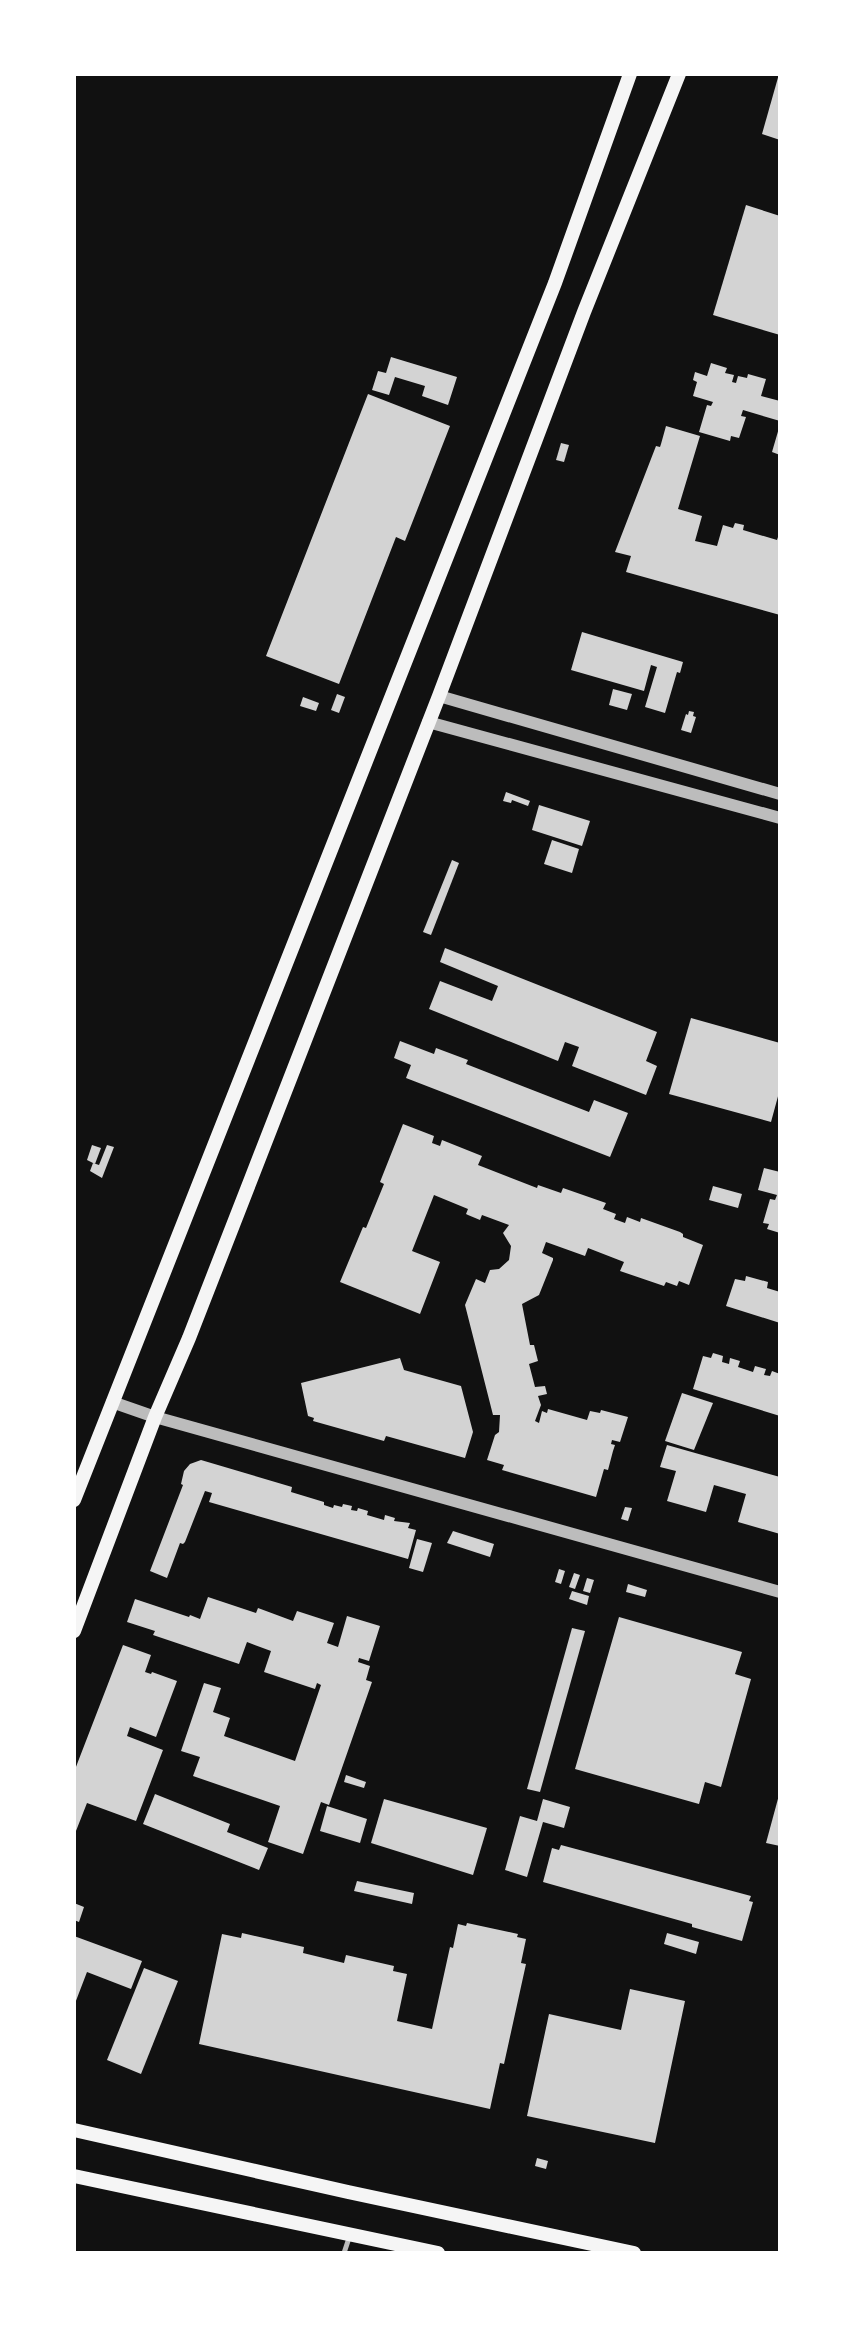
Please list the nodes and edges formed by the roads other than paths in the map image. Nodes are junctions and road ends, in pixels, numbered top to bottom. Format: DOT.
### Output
graph roads {
  1 [pos="630,74"];
  2 [pos="679,74"];
  3 [pos="439,696"];
  4 [pos="428,722"];
  5 [pos="780,794"];
  6 [pos="780,818"];
  7 [pos="112,1402"];
  8 [pos="155,1417"];
  9 [pos="74,1500"];
  10 [pos="780,1592"];
  11 [pos="74,1631"];
  12 [pos="74,2130"];
  13 [pos="74,2176"];
  14 [pos="350,2234"];
  15 [pos="344,2253"];
  16 [pos="438,2253"];
  17 [pos="634,2253"];
  1 -- 7 [label="main road"];
  2 -- 3 [label="main road"];
  3 -- 4 [label="main road"];
  3 -- 5 [label="street"];
  4 -- 6 [label="street"];
  4 -- 8 [label="main road"];
  7 -- 8 [label="street"];
  7 -- 9 [label="main road"];
  8 -- 10 [label="street"];
  8 -- 11 [label="main road"];
  12 -- 17 [label="main road"];
  13 -- 14 [label="main road"];
  14 -- 15 [label="lane"];
  14 -- 16 [label="main road"];
}
